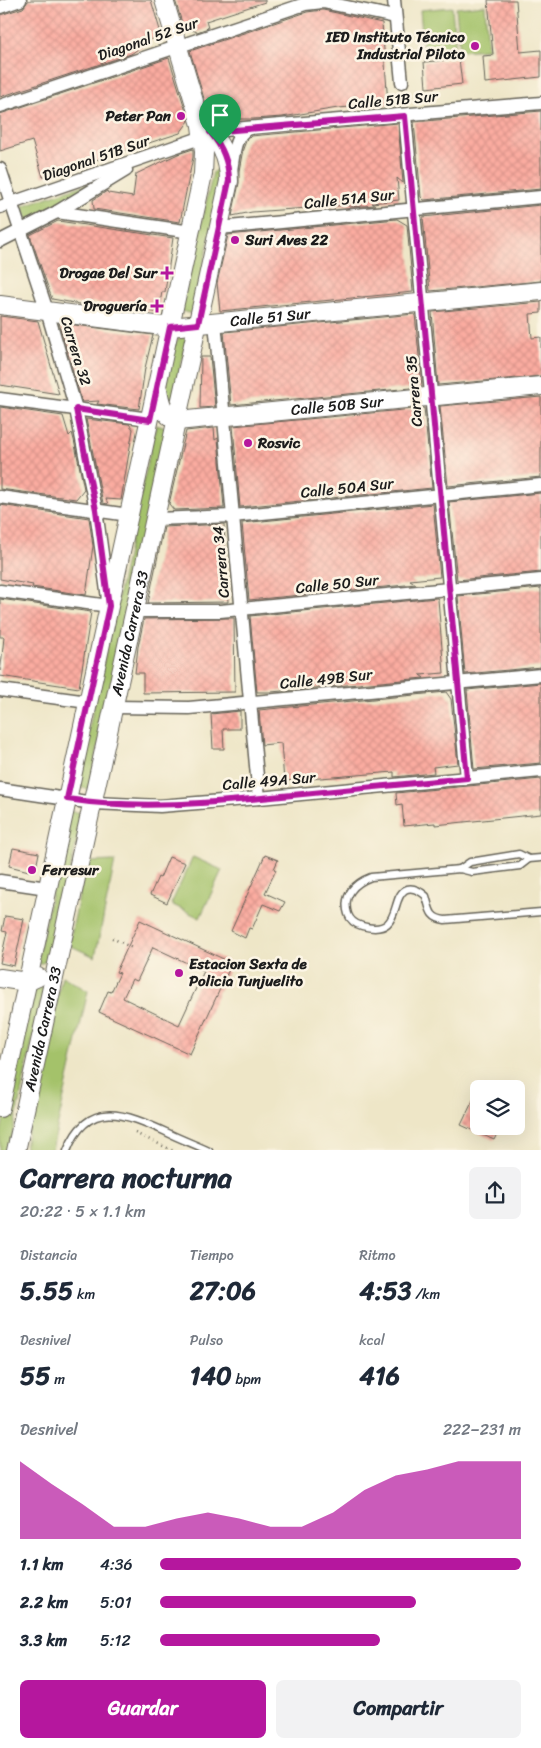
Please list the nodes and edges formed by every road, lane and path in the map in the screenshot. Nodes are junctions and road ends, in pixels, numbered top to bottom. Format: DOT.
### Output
graph roads {
  1 [pos="20,0"];
  2 [pos="164,0"];
  3 [pos="394,0"];
  4 [pos="0,7"];
  5 [pos="395,17"];
  6 [pos="178,46"];
  7 [pos="402,82"];
  8 [pos="541,103"];
  9 [pos="0,106"];
  10 [pos="405,116"];
  11 [pos="248,128"];
  12 [pos="204,131"];
  13 [pos="136,162"];
  14 [pos="0,169"];
  15 [pos="229,181"];
  16 [pos="541,197"];
  17 [pos="6,205"];
  18 [pos="414,210"];
  19 [pos="57,212"];
  20 [pos="219,228"];
  21 [pos="20,231"];
  22 [pos="190,232"];
  23 [pos="0,241"];
  24 [pos="541,291"];
  25 [pos="422,302"];
  26 [pos="0,305"];
  27 [pos="47,310"];
  28 [pos="207,323"];
  29 [pos="170,327"];
  30 [pos="157,386"];
  31 [pos="541,386"];
  32 [pos="431,397"];
  33 [pos="0,398"];
  34 [pos="76,409"];
  35 [pos="224,417"];
  36 [pos="150,420"];
  37 [pos="177,421"];
  38 [pos="541,485"];
  39 [pos="440,495"];
  40 [pos="0,497"];
  41 [pos="96,510"];
  42 [pos="129,515"];
  43 [pos="233,516"];
  44 [pos="156,519"];
  45 [pos="541,580"];
  46 [pos="449,589"];
  47 [pos="0,591"];
  48 [pos="109,606"];
  49 [pos="242,609"];
  50 [pos="135,611"];
  51 [pos="541,675"];
  52 [pos="458,683"];
  53 [pos="0,690"];
  54 [pos="88,702"];
  55 [pos="250,703"];
  56 [pos="114,707"];
  57 [pos="541,771"];
  58 [pos="467,778"];
  59 [pos="0,789"];
  60 [pos="259,798"];
  61 [pos="67,799"];
  62 [pos="93,803"];
  63 [pos="541,858"];
  64 [pos="529,859"];
  65 [pos="460,869"];
  66 [pos="0,881"];
  67 [pos="47,888"];
  68 [pos="541,912"];
  69 [pos="112,938"];
  70 [pos="132,948"];
  71 [pos="57,967"];
  72 [pos="0,978"];
  73 [pos="27,982"];
  74 [pos="4,1074"];
  75 [pos="0,1108"];
  76 [pos="135,1132"];
  77 [pos="16,1150"];
  78 [pos="67,1150"];
  79 [pos="174,1150"];
  80 [pos="209,1150"];
  1 -- 4 [label="street"];
  2 -- 6 [label="main road, Avenida Carrera 33"];
  3 -- 5 [label="street"];
  5 -- 6 [label="street, Diagonal 52 Sur"];
  5 -- 7 [label="street"];
  6 -- 9 [label="street, Diagonal 52 Sur"];
  6 -- 12 [label="main road, Avenida Carrera 33"];
  7 -- 10 [label="path"];
  8 -- 10 [label="street, Calle 51B Sur"];
  10 -- 11 [label="street, Calle 51B Sur"];
  10 -- 18 [label="street, Carrera 35"];
  11 -- 12 [label="street, Calle 51B Sur"];
  11 -- 15 [label="street"];
  12 -- 13 [label="street, Diagonal 51B Sur"];
  12 -- 15 [label="main road, Avenida Carrera 33"];
  12 -- 22 [label="main road, Avenida Carrera 33"];
  13 -- 17 [label="street, Diagonal 51B Sur"];
  13 -- 19 [label="street"];
  14 -- 17 [label="street, Carrera 32"];
  15 -- 20 [label="main road, Avenida Carrera 33"];
  16 -- 18 [label="street, Calle 51A Sur"];
  17 -- 21 [label="street, Carrera 32"];
  18 -- 20 [label="street, Calle 51A Sur"];
  18 -- 25 [label="street, Carrera 35"];
  19 -- 21 [label="street"];
  19 -- 22 [label="street"];
  20 -- 28 [label="main road, Avenida Carrera 33"];
  21 -- 23 [label="street"];
  21 -- 27 [label="street, Carrera 32"];
  22 -- 29 [label="main road, Avenida Carrera 33"];
  24 -- 25 [label="main road, Calle 51 Sur"];
  25 -- 28 [label="main road, Calle 51 Sur"];
  25 -- 32 [label="street, Carrera 35"];
  26 -- 27 [label="main road, Calle 51 Sur"];
  27 -- 29 [label="main road, Calle 51 Sur"];
  27 -- 34 [label="street, Carrera 32"];
  28 -- 29 [label="main road, Calle 51 Sur"];
  28 -- 35 [label="street, Carrera 34"];
  28 -- 37 [label="main road, Avenida Carrera 33"];
  29 -- 30 [label="main road, Avenida Carrera 33"];
  30 -- 36 [label="main road, Avenida Carrera 33"];
  30 -- 37 [label="main road"];
  31 -- 32 [label="main road, Calle 50B Sur"];
  32 -- 35 [label="main road, Calle 50B Sur"];
  32 -- 39 [label="street, Carrera 35"];
  33 -- 34 [label="street"];
  34 -- 36 [label="street"];
  34 -- 41 [label="street, Carrera 32"];
  35 -- 37 [label="main road, Calle 50B Sur"];
  35 -- 43 [label="street, Carrera 34"];
  36 -- 42 [label="main road, Avenida Carrera 33"];
  37 -- 44 [label="main road, Avenida Carrera 33"];
  38 -- 39 [label="street, Calle 50A Sur"];
  39 -- 43 [label="street, Calle 50A Sur"];
  39 -- 46 [label="street, Carrera 35"];
  40 -- 41 [label="street"];
  41 -- 42 [label="street"];
  41 -- 48 [label="street, Carrera 32"];
  42 -- 48 [label="main road, Avenida Carrera 33"];
  43 -- 44 [label="street, Calle 50A Sur"];
  43 -- 49 [label="street, Carrera 34"];
  44 -- 50 [label="main road, Avenida Carrera 33"];
  45 -- 46 [label="street, Calle 50 Sur"];
  46 -- 49 [label="street, Calle 50 Sur"];
  46 -- 52 [label="street, Carrera 35"];
  47 -- 48 [label="street"];
  48 -- 54 [label="main road, Avenida Carrera 33"];
  49 -- 50 [label="street, Calle 50 Sur"];
  49 -- 55 [label="street, Carrera 34"];
  50 -- 56 [label="main road, Avenida Carrera 33"];
  51 -- 52 [label="street, Calle 49B Sur"];
  52 -- 55 [label="street, Calle 49B Sur"];
  52 -- 58 [label="street, Carrera 35"];
  53 -- 54 [label="street"];
  54 -- 61 [label="main road, Avenida Carrera 33"];
  55 -- 56 [label="street, Calle 49B Sur"];
  55 -- 60 [label="street, Carrera 34"];
  56 -- 62 [label="main road, Avenida Carrera 33"];
  57 -- 58 [label="street, Calle 49A Sur"];
  58 -- 60 [label="street, Calle 49A Sur"];
  59 -- 61 [label="street, Calle 49A Sur"];
  60 -- 62 [label="street, Calle 49A Sur"];
  61 -- 62 [label="street, Calle 49A Sur"];
  61 -- 67 [label="main road, Avenida Carrera 33"];
  62 -- 71 [label="main road, Avenida Carrera 33"];
  63 -- 64 [label="lane"];
  64 -- 65 [label="lane"];
  64 -- 65 [label="lane"];
  65 -- 68 [label="lane"];
  66 -- 67 [label="street"];
  67 -- 73 [label="main road, Avenida Carrera 33"];
  69 -- 70 [label="path"];
  71 -- 73 [label="main road"];
  71 -- 77 [label="main road, Avenida Carrera 33"];
  72 -- 73 [label="main road"];
  73 -- 74 [label="main road, Avenida Carrera 33"];
  74 -- 75 [label="main road, Avenida Carrera 33"];
  76 -- 79 [label="path"];
  78 -- 80 [label="lane"];
}
